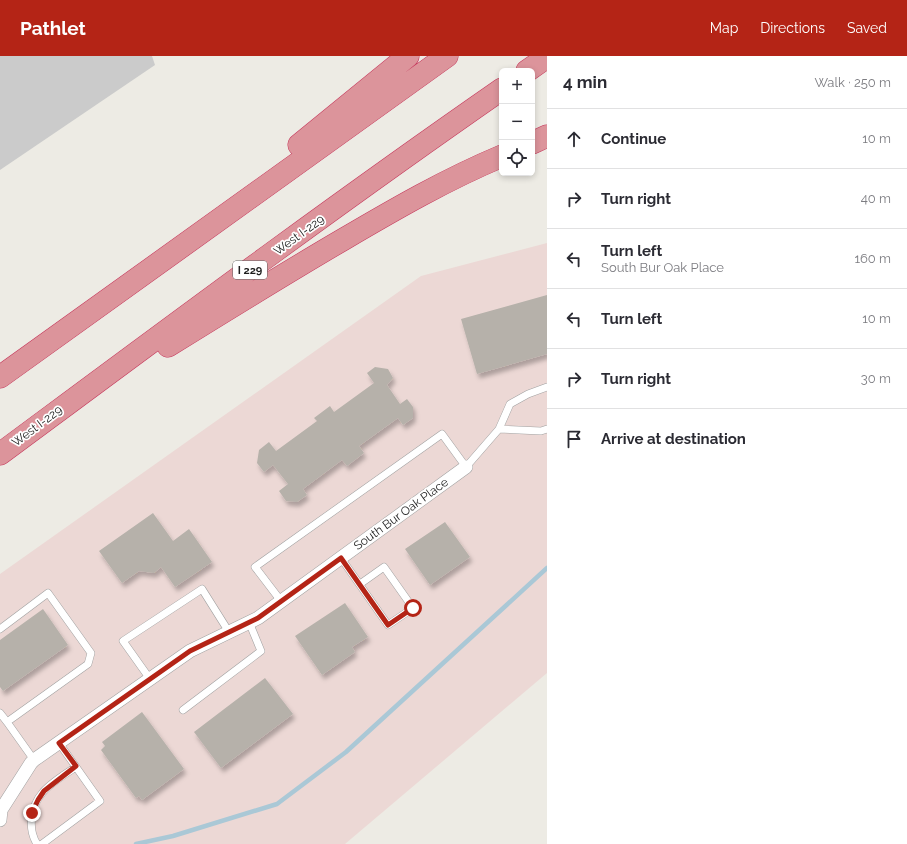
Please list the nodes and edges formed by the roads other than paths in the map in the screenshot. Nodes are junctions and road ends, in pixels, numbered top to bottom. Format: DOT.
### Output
graph roads {
  1 [pos="408,56"];
  2 [pos="447,56"];
  3 [pos="547,57"];
  4 [pos="531,68"];
  5 [pos="499,91"];
  6 [pos="547,136"];
  7 [pos="535,142"];
  8 [pos="499,157"];
  9 [pos="103,303"];
  10 [pos="0,377"];
  11 [pos="547,387"];
  12 [pos="499,429"];
  13 [pos="547,430"];
  14 [pos="0,454"];
  15 [pos="466,467"];
  16 [pos="341,558"];
  17 [pos="360,584"];
  18 [pos="281,601"];
  19 [pos="249,622"];
  20 [pos="0,629"];
  21 [pos="229,632"];
  22 [pos="150,679"];
  23 [pos="183,710"];
  24 [pos="0,713"];
  25 [pos="7,722"];
  26 [pos="59,743"];
  27 [pos="34,760"];
  28 [pos="76,766"];
  29 [pos="0,820"];
  30 [pos="37,844"];
  31 [pos="42,844"];
  1 -- 9 [label="highway"];
  2 -- 9 [label="highway"];
  3 -- 4 [label="highway"];
  5 -- 14 [label="highway, West I-229 / I 229"];
  6 -- 7 [label="highway"];
  8 -- 14 [label="highway"];
  9 -- 10 [label="highway"];
  11 -- 12 [label="lane"];
  12 -- 13 [label="lane"];
  12 -- 15 [label="lane"];
  15 -- 16 [label="street, South Bur Oak Place"];
  15 -- 18 [label="lane"];
  16 -- 17 [label="lane"];
  16 -- 18 [label="street, South Bur Oak Place"];
  17 -- 17 [label="lane"];
  18 -- 19 [label="street, South Bur Oak Place"];
  19 -- 21 [label="street, South Bur Oak Place"];
  19 -- 23 [label="lane"];
  20 -- 25 [label="lane"];
  21 -- 22 [label="street, South Bur Oak Place"];
  21 -- 22 [label="lane"];
  22 -- 26 [label="street, South Bur Oak Place"];
  24 -- 25 [label="lane"];
  25 -- 27 [label="lane"];
  26 -- 27 [label="street, South Bur Oak Place"];
  26 -- 28 [label="lane"];
  27 -- 29 [label="street, South Bur Oak Place"];
  28 -- 30 [label="lane"];
  28 -- 31 [label="lane"];
}
